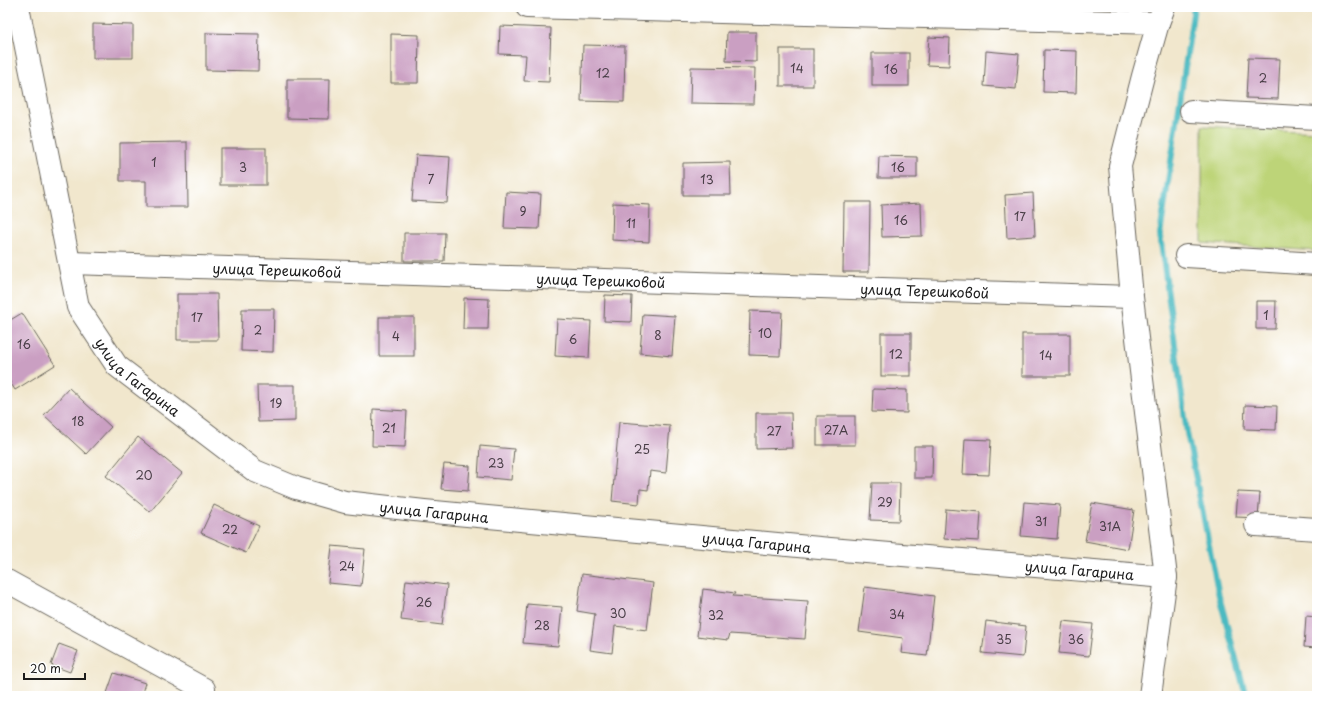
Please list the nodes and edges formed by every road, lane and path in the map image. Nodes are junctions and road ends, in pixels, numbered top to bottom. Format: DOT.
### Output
graph roads {
  1 [pos="18,7"];
  2 [pos="527,7"];
  3 [pos="1161,15"];
  4 [pos="1191,111"];
  5 [pos="1317,118"];
  6 [pos="1186,256"];
  7 [pos="70,263"];
  8 [pos="1317,264"];
  9 [pos="1132,297"];
  10 [pos="1256,525"];
  11 [pos="1317,530"];
  12 [pos="1166,577"];
  13 [pos="7,581"];
  14 [pos="204,689"];
  15 [pos="1150,696"];
  1 -- 7 [label="street, улица Гагарина"];
  2 -- 3 [label="street"];
  3 -- 9 [label="street"];
  4 -- 5 [label="street"];
  6 -- 8 [label="street"];
  7 -- 9 [label="street, улица Терешковой"];
  7 -- 12 [label="street, улица Гагарина"];
  9 -- 12 [label="street"];
  10 -- 11 [label="street"];
  12 -- 15 [label="street"];
  13 -- 14 [label="street"];
}
